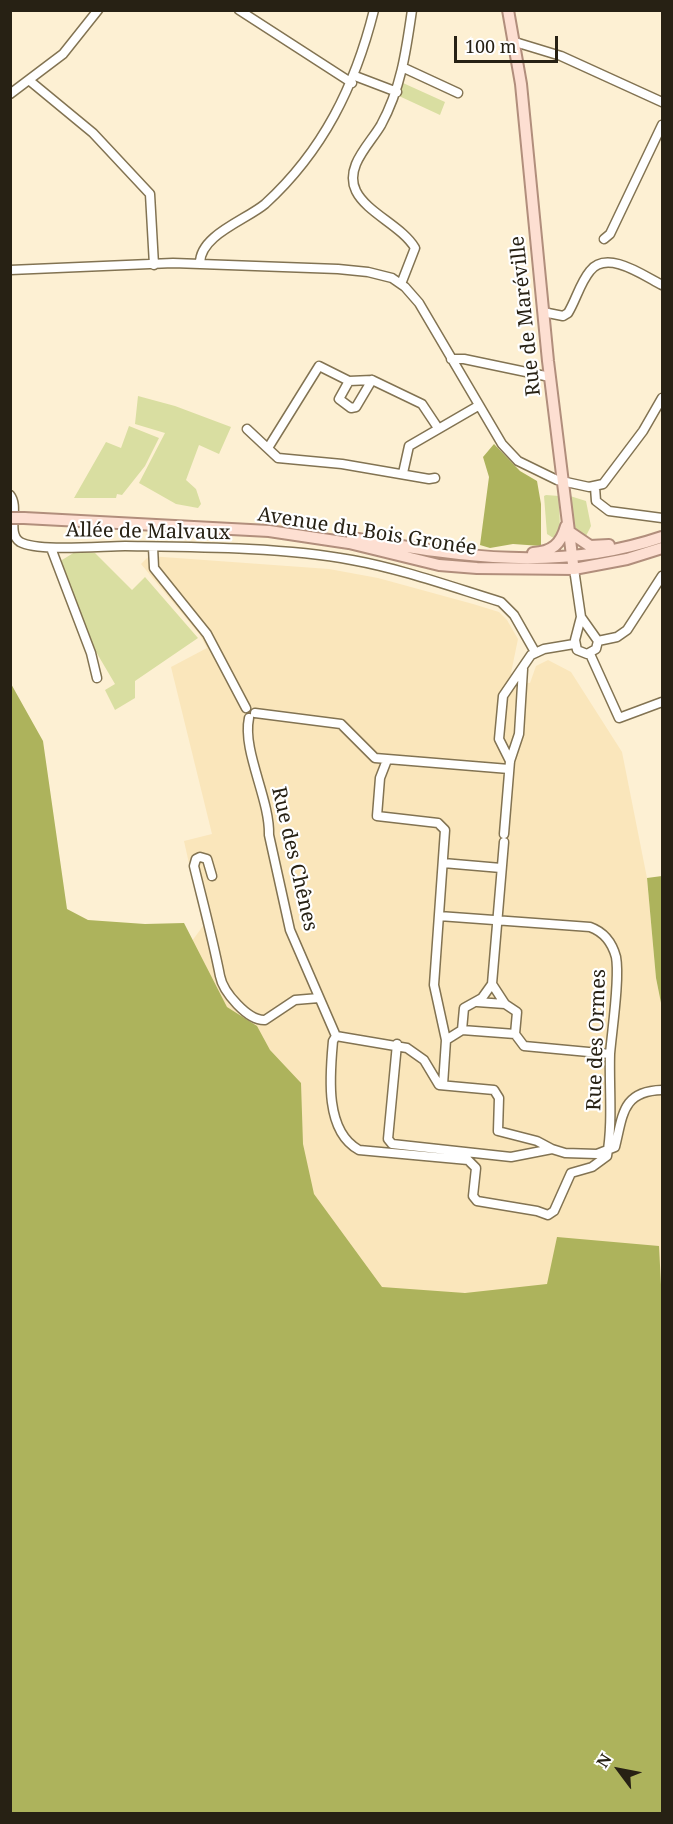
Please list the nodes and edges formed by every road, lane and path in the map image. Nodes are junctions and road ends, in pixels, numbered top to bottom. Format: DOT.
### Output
graph roads {
  1 [pos="98,10"];
  2 [pos="239,10"];
  3 [pos="374,10"];
  4 [pos="412,10"];
  5 [pos="508,10"];
  6 [pos="514,42"];
  7 [pos="404,68"];
  8 [pos="353,79"];
  9 [pos="30,81"];
  10 [pos="397,92"];
  11 [pos="458,93"];
  12 [pos="10,94"];
  13 [pos="663,102"];
  14 [pos="663,125"];
  15 [pos="604,240"];
  16 [pos="200,263"];
  17 [pos="154,265"];
  18 [pos="10,270"];
  19 [pos="401,284"];
  20 [pos="663,285"];
  21 [pos="543,312"];
  22 [pos="451,359"];
  23 [pos="550,376"];
  24 [pos="372,380"];
  25 [pos="350,381"];
  26 [pos="663,398"];
  27 [pos="477,406"];
  28 [pos="438,428"];
  29 [pos="247,429"];
  30 [pos="268,448"];
  31 [pos="403,474"];
  32 [pos="435,478"];
  33 [pos="562,481"];
  34 [pos="595,487"];
  35 [pos="10,495"];
  36 [pos="10,512"];
  37 [pos="24,515"];
  38 [pos="10,518"];
  39 [pos="663,518"];
  40 [pos="567,526"];
  41 [pos="663,537"];
  42 [pos="153,547"];
  43 [pos="51,548"];
  44 [pos="626,548"];
  45 [pos="663,548"];
  46 [pos="444,553"];
  47 [pos="572,557"];
  48 [pos="574,569"];
  49 [pos="663,576"];
  50 [pos="581,617"];
  51 [pos="589,632"];
  52 [pos="578,634"];
  53 [pos="597,641"];
  54 [pos="574,644"];
  55 [pos="535,652"];
  56 [pos="590,654"];
  57 [pos="523,669"];
  58 [pos="97,678"];
  59 [pos="663,702"];
  60 [pos="252,716"];
  61 [pos="387,760"];
  62 [pos="509,765"];
  63 [pos="443,863"];
  64 [pos="501,868"];
  65 [pos="212,876"];
  66 [pos="439,916"];
  67 [pos="497,920"];
  68 [pos="492,984"];
  69 [pos="319,998"];
  70 [pos="476,1002"];
  71 [pos="505,1004"];
  72 [pos="462,1030"];
  73 [pos="515,1034"];
  74 [pos="336,1036"];
  75 [pos="445,1036"];
  76 [pos="397,1044"];
  77 [pos="610,1054"];
  78 [pos="443,1085"];
  79 [pos="663,1090"];
  80 [pos="552,1149"];
  81 [pos="608,1151"];
  1 -- 9 [label="street"];
  2 -- 8 [label="street"];
  3 -- 8 [label="street"];
  4 -- 7 [label="street"];
  5 -- 6 [label="main road, Rue de Maréville"];
  6 -- 13 [label="street"];
  6 -- 21 [label="main road, Rue de Maréville"];
  7 -- 10 [label="street"];
  7 -- 11 [label="street"];
  8 -- 10 [label="street"];
  8 -- 16 [label="street"];
  9 -- 12 [label="street"];
  9 -- 17 [label="street"];
  10 -- 19 [label="street"];
  14 -- 15 [label="street"];
  16 -- 17 [label="street"];
  16 -- 19 [label="street"];
  17 -- 18 [label="street"];
  19 -- 22 [label="street"];
  20 -- 21 [label="street"];
  21 -- 23 [label="main road, Rue de Maréville"];
  22 -- 23 [label="street"];
  22 -- 27 [label="street"];
  23 -- 33 [label="main road, Rue de Maréville"];
  24 -- 25 [label="street"];
  24 -- 25 [label="street"];
  24 -- 28 [label="street"];
  25 -- 30 [label="street"];
  26 -- 34 [label="street"];
  27 -- 28 [label="street"];
  27 -- 33 [label="street"];
  28 -- 31 [label="street"];
  29 -- 30 [label="street"];
  30 -- 31 [label="street"];
  31 -- 32 [label="street"];
  33 -- 34 [label="street"];
  33 -- 40 [label="main road, Rue de Maréville"];
  34 -- 39 [label="street"];
  35 -- 43 [label="street, Allée de Malvaux"];
  36 -- 37 [label="main road, Avenue du Bois Gronée"];
  37 -- 38 [label="main road, Avenue du Bois Gronée, bridge"];
  37 -- 46 [label="main road, Avenue du Bois Gronée"];
  37 -- 48 [label="main road, Avenue du Bois Gronée"];
  40 -- 44 [label="main road"];
  40 -- 46 [label="main road"];
  40 -- 47 [label="main road, Rue de Maréville"];
  41 -- 44 [label="main road"];
  42 -- 43 [label="street, Allée de Malvaux"];
  42 -- 55 [label="street, Allée de Malvaux"];
  42 -- 60 [label="street, Rue des Chênes"];
  43 -- 58 [label="street"];
  44 -- 47 [label="main road, Avenue du Bois Gronée"];
  45 -- 48 [label="main road, Avenue du Bois Gronée"];
  46 -- 47 [label="main road, Avenue du Bois Gronée"];
  47 -- 48 [label="main road, Rue de Maréville"];
  48 -- 50 [label="street, Rue de Maréville"];
  49 -- 53 [label="street"];
  50 -- 51 [label="street, Rue de Maréville"];
  50 -- 52 [label="street, Rue de Maréville"];
  51 -- 52 [label="street"];
  51 -- 53 [label="street"];
  52 -- 54 [label="street"];
  53 -- 56 [label="street"];
  54 -- 55 [label="street"];
  54 -- 56 [label="street"];
  55 -- 57 [label="street"];
  56 -- 59 [label="street"];
  57 -- 62 [label="street"];
  57 -- 62 [label="street"];
  60 -- 61 [label="street"];
  60 -- 69 [label="street, Rue des Chênes"];
  61 -- 62 [label="street"];
  61 -- 63 [label="street"];
  62 -- 64 [label="street"];
  63 -- 64 [label="street"];
  63 -- 66 [label="street"];
  64 -- 67 [label="street"];
  65 -- 69 [label="street"];
  66 -- 67 [label="street, Rue des Ormes"];
  66 -- 75 [label="street"];
  67 -- 68 [label="street"];
  67 -- 77 [label="street, Rue des Ormes"];
  68 -- 70 [label="street"];
  68 -- 71 [label="street"];
  69 -- 74 [label="street, Rue des Chênes"];
  70 -- 71 [label="street"];
  70 -- 72 [label="street"];
  71 -- 73 [label="street"];
  72 -- 73 [label="street"];
  72 -- 75 [label="street"];
  73 -- 77 [label="street"];
  74 -- 76 [label="street"];
  74 -- 81 [label="street"];
  75 -- 78 [label="street"];
  76 -- 78 [label="street"];
  76 -- 80 [label="street"];
  77 -- 81 [label="street, Rue des Ormes"];
  78 -- 80 [label="street"];
  79 -- 81 [label="street"];
  80 -- 81 [label="street"];
}
